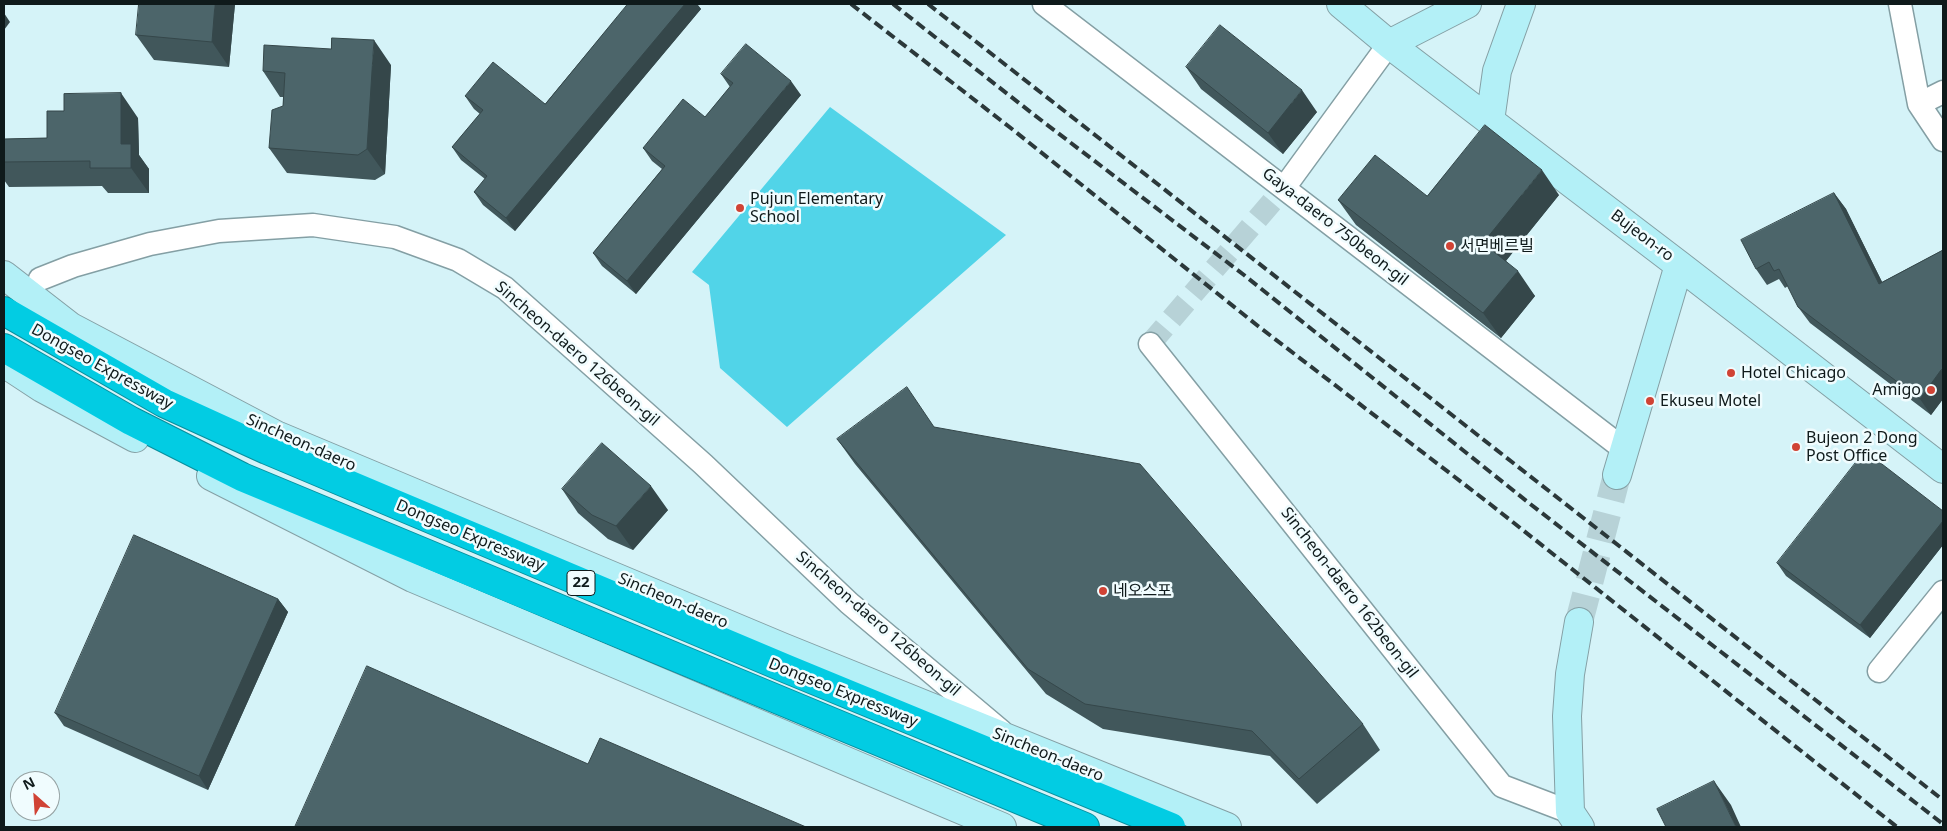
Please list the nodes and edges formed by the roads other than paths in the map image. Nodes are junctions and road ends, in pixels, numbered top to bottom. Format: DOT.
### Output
graph roads {
  1 [pos="1044,4"];
  2 [pos="1341,4"];
  3 [pos="1467,4"];
  4 [pos="1521,4"];
  5 [pos="1900,4"];
  6 [pos="1389,44"];
  7 [pos="1943,92"];
  8 [pos="1919,104"];
  9 [pos="1490,121"];
  10 [pos="1943,140"];
  11 [pos="1284,188"];
  12 [pos="1679,265"];
  13 [pos="4,275"];
  14 [pos="40,279"];
  15 [pos="4,311"];
  16 [pos="1150,344"];
  17 [pos="4,348"];
  18 [pos="4,363"];
  19 [pos="1621,463"];
  20 [pos="1943,469"];
  21 [pos="1943,592"];
  22 [pos="1579,622"];
  23 [pos="1879,671"];
  24 [pos="1011,740"];
  25 [pos="1575,819"];
  26 [pos="1002,827"];
  27 [pos="1085,827"];
  28 [pos="1170,827"];
  29 [pos="1226,827"];
  1 -- 11 [label="street, Gaya-daero 750beon-gil"];
  2 -- 6 [label="main road, Bujeon-ro"];
  3 -- 6 [label="main road"];
  4 -- 9 [label="main road"];
  5 -- 8 [label="street"];
  6 -- 9 [label="main road, Bujeon-ro"];
  6 -- 11 [label="street"];
  7 -- 8 [label="street"];
  8 -- 10 [label="street"];
  9 -- 12 [label="main road, Bujeon-ro"];
  11 -- 19 [label="street, Gaya-daero 750beon-gil"];
  12 -- 19 [label="main road"];
  12 -- 20 [label="main road, Bujeon-ro"];
  13 -- 24 [label="main road, Sincheon-daero"];
  14 -- 24 [label="street, Sincheon-daero 126beon-gil"];
  15 -- 28 [label="highway, Dongseo Expressway / 22"];
  16 -- 25 [label="street, Sincheon-daero 162beon-gil"];
  17 -- 27 [label="highway, Dongseo Expressway / 22"];
  18 -- 26 [label="main road"];
  21 -- 23 [label="street"];
  22 -- 25 [label="main road"];
  24 -- 29 [label="main road, Sincheon-daero"];
}
